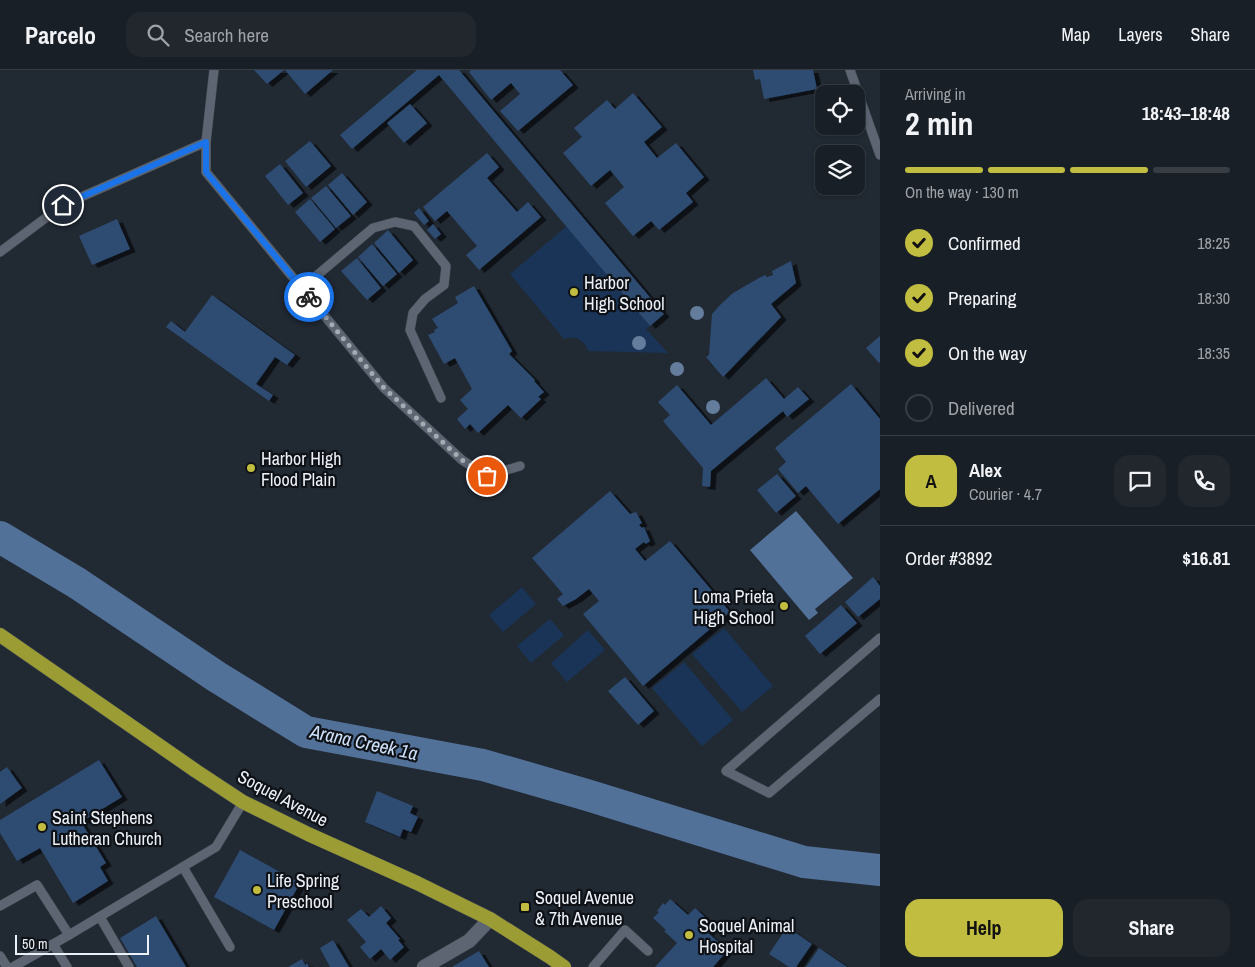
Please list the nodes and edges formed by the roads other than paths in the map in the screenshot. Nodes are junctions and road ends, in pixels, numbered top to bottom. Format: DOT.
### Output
graph roads {
  1 [pos="214,70"];
  2 [pos="850,70"];
  3 [pos="206,142"];
  4 [pos="880,155"];
  5 [pos="0,252"];
  6 [pos="302,288"];
  7 [pos="442,398"];
  8 [pos="520,466"];
  9 [pos="0,635"];
  10 [pos="880,638"];
  11 [pos="880,699"];
  12 [pos="243,802"];
  13 [pos="183,867"];
  14 [pos="0,906"];
  15 [pos="100,917"];
  16 [pos="490,919"];
  17 [pos="69,936"];
  18 [pos="53,944"];
  19 [pos="230,947"];
  20 [pos="648,951"];
  21 [pos="0,956"];
  22 [pos="7,967"];
  23 [pos="13,967"];
  24 [pos="67,967"];
  25 [pos="129,967"];
  26 [pos="424,967"];
  27 [pos="564,967"];
  28 [pos="593,967"];
  1 -- 3 [label="lane"];
  2 -- 4 [label="lane"];
  3 -- 5 [label="lane"];
  3 -- 6 [label="lane"];
  6 -- 7 [label="lane"];
  6 -- 8 [label="lane"];
  9 -- 12 [label="main road, Soquel Avenue"];
  10 -- 11 [label="lane"];
  12 -- 13 [label="lane"];
  12 -- 16 [label="main road, Soquel Avenue"];
  13 -- 15 [label="lane"];
  13 -- 19 [label="lane"];
  14 -- 17 [label="lane"];
  15 -- 17 [label="lane"];
  15 -- 25 [label="lane"];
  16 -- 26 [label="street"];
  16 -- 27 [label="main road, Soquel Avenue"];
  17 -- 18 [label="lane"];
  18 -- 23 [label="lane"];
  18 -- 24 [label="lane"];
  20 -- 28 [label="lane"];
  21 -- 22 [label="lane"];
}
